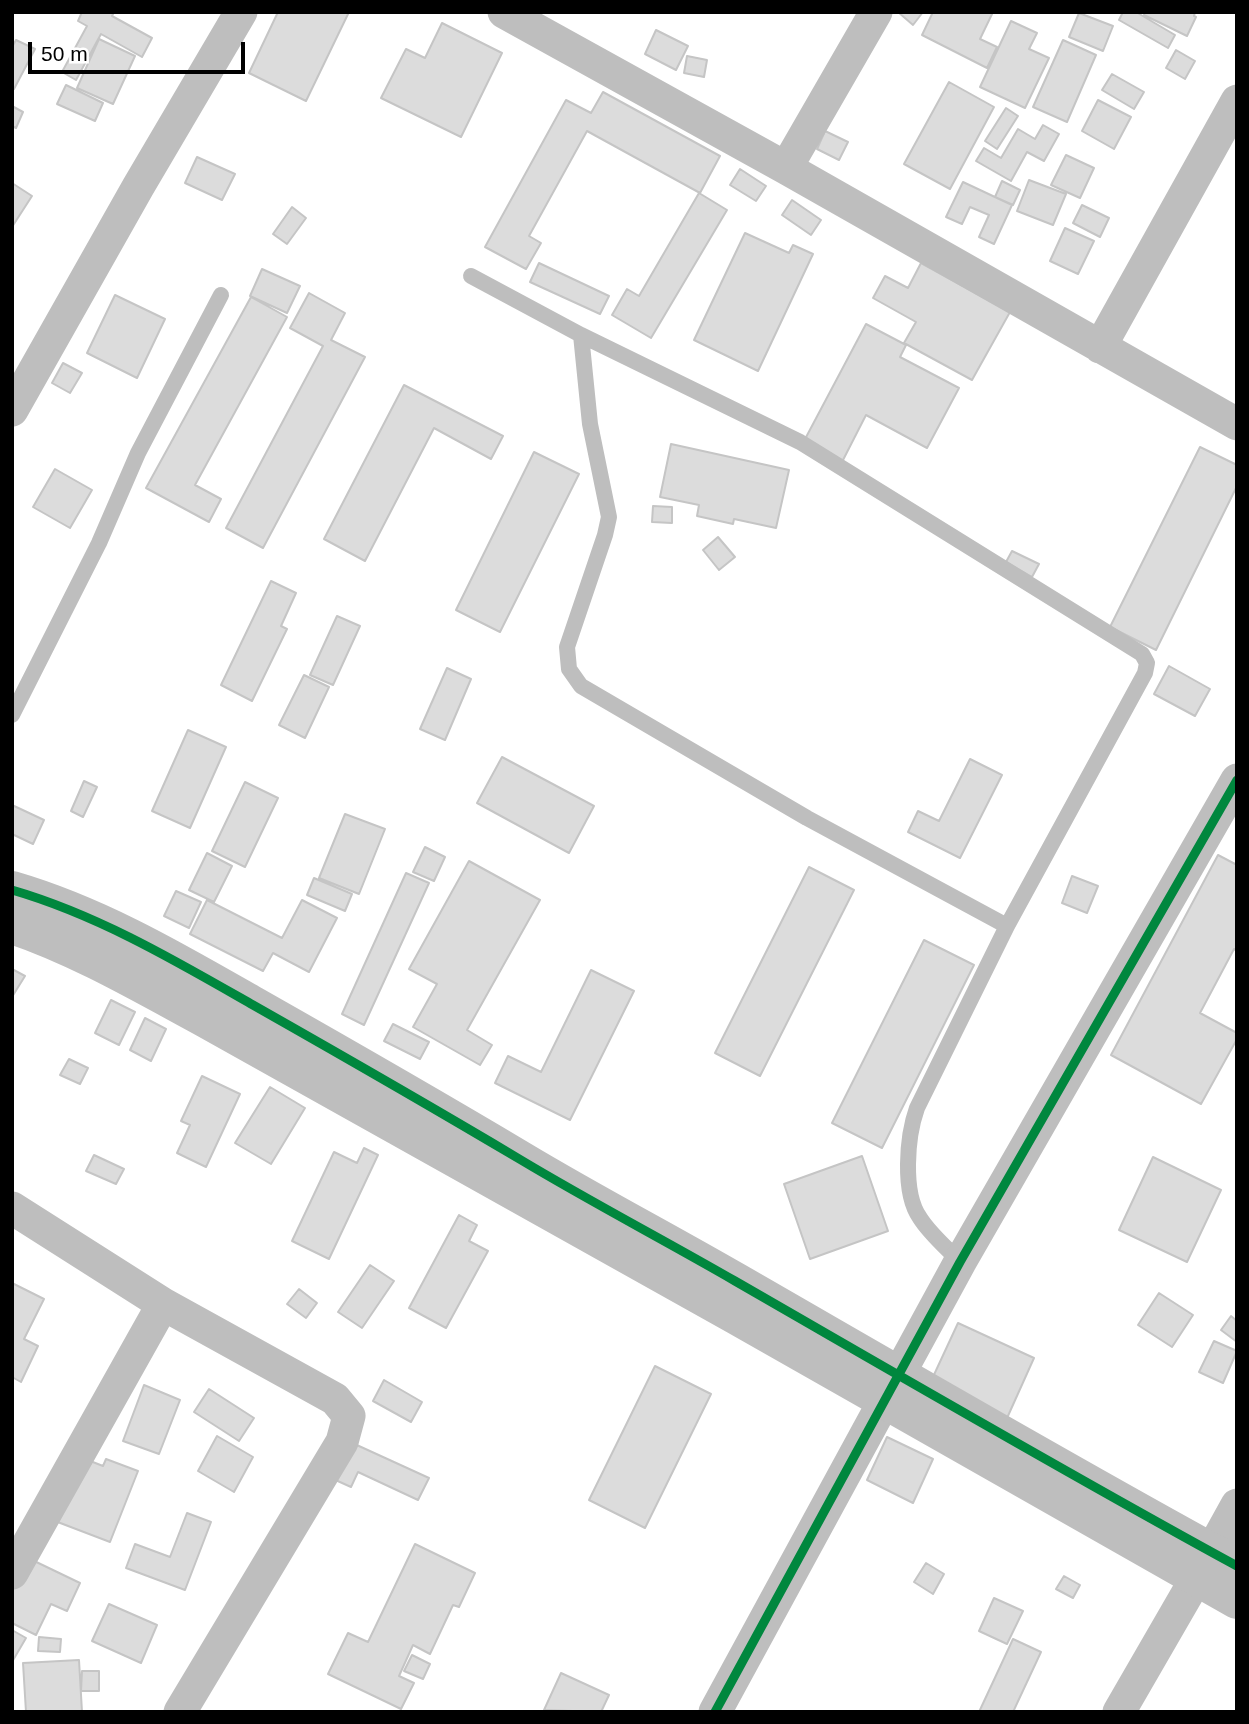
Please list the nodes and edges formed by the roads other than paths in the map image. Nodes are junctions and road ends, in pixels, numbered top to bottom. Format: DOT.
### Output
graph roads {
  1 [pos="242,12"];
  2 [pos="504,12"];
  3 [pos="876,12"];
  4 [pos="545,22"];
  5 [pos="1234,116"];
  6 [pos="786,168"];
  7 [pos="471,276"];
  8 [pos="221,295"];
  9 [pos="581,335"];
  10 [pos="1100,347"];
  11 [pos="12,410"];
  12 [pos="1237,424"];
  13 [pos="12,715"];
  14 [pos="1234,791"];
  15 [pos="12,890"];
  16 [pos="12,925"];
  17 [pos="1007,926"];
  18 [pos="12,1208"];
  19 [pos="960,1262"];
  20 [pos="163,1304"];
  21 [pos="891,1388"];
  22 [pos="1237,1505"];
  23 [pos="1215,1565"];
  24 [pos="12,1573"];
  25 [pos="1237,1600"];
  26 [pos="180,1712"];
  27 [pos="715,1712"];
  28 [pos="1119,1712"];
  1 -- 11 [label="street"];
  2 -- 4 [label="street"];
  3 -- 6 [label="street"];
  4 -- 6 [label="street"];
  5 -- 10 [label="street"];
  6 -- 10 [label="street"];
  7 -- 9 [label="lane"];
  8 -- 13 [label="lane"];
  9 -- 17 [label="lane"];
  9 -- 17 [label="lane"];
  10 -- 12 [label="street"];
  14 -- 19 [label="street"];
  15 -- 21 [label="street"];
  16 -- 21 [label="street"];
  17 -- 19 [label="lane"];
  18 -- 20 [label="street"];
  19 -- 21 [label="street"];
  20 -- 24 [label="street"];
  20 -- 26 [label="street"];
  21 -- 23 [label="street"];
  21 -- 27 [label="street"];
  22 -- 23 [label="street"];
  23 -- 25 [label="street"];
  23 -- 28 [label="street"];
}
